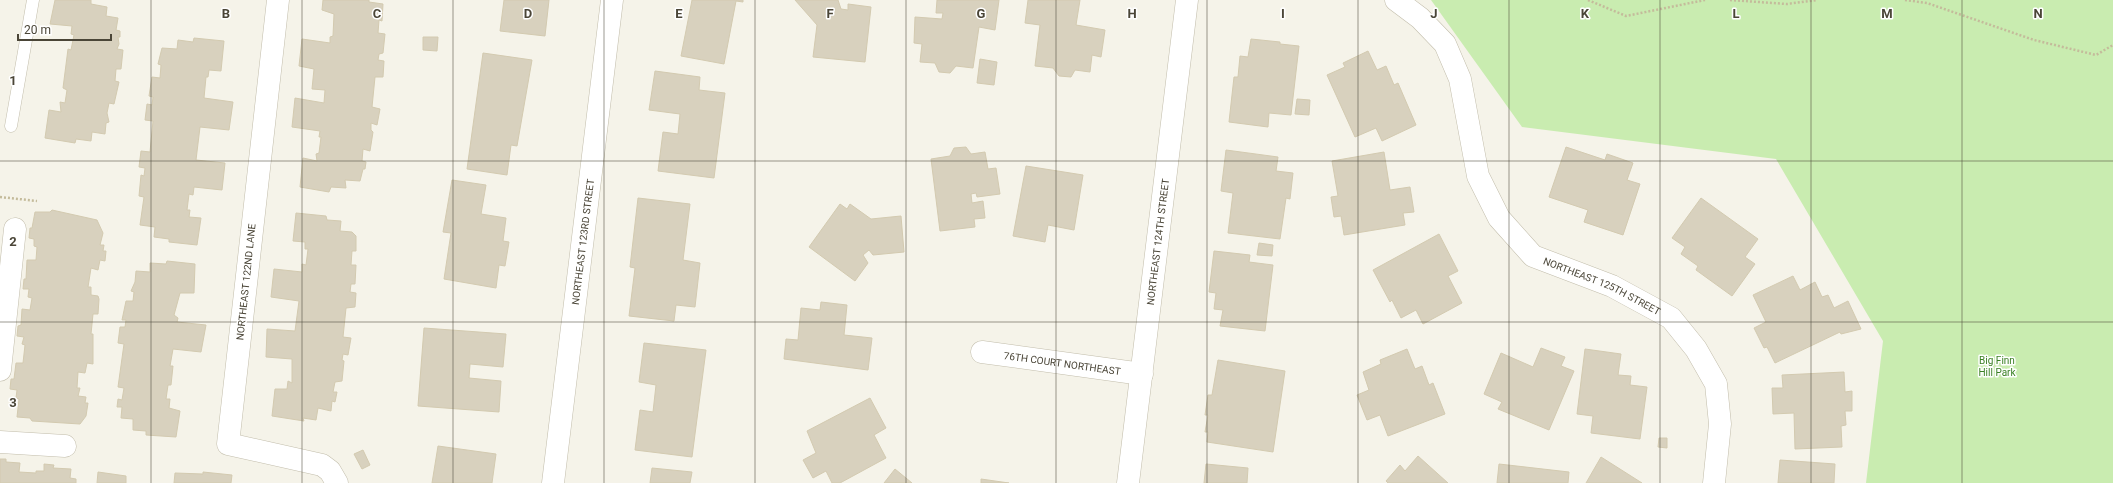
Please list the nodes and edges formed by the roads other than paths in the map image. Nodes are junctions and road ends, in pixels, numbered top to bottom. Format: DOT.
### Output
graph roads {
  1 [pos="33,0"];
  2 [pos="278,0"];
  3 [pos="612,0"];
  4 [pos="1188,0"];
  5 [pos="1396,0"];
  6 [pos="10,126"];
  7 [pos="15,230"];
  8 [pos="982,352"];
  9 [pos="0,370"];
  10 [pos="1142,374"];
  11 [pos="0,442"];
  12 [pos="65,446"];
  13 [pos="337,483"];
  14 [pos="553,483"];
  15 [pos="1128,483"];
  16 [pos="1714,483"];
  1 -- 6 [label="lane"];
  2 -- 13 [label="street, NORTHEAST 122ND LANE"];
  3 -- 14 [label="street, NORTHEAST 123RD STREET"];
  4 -- 10 [label="street, NORTHEAST 124TH STREET"];
  5 -- 16 [label="street, NORTHEAST 125TH STREET"];
  7 -- 9 [label="street"];
  8 -- 10 [label="street, 76TH COURT NORTHEAST"];
  10 -- 15 [label="street, NORTHEAST 124TH STREET"];
  11 -- 12 [label="street"];
}
